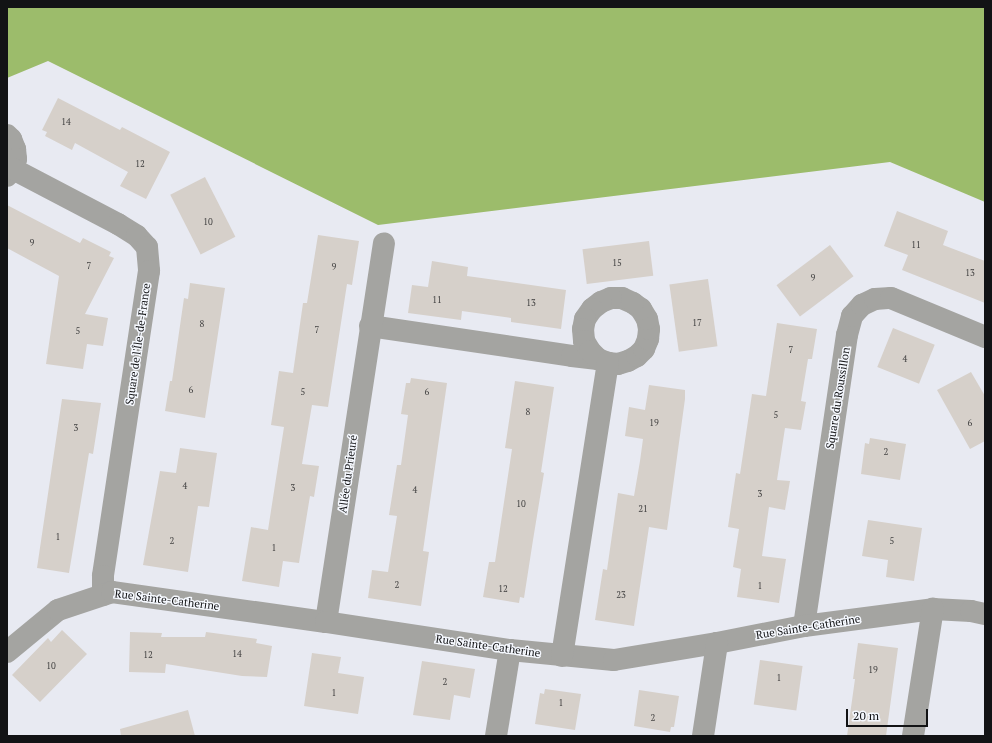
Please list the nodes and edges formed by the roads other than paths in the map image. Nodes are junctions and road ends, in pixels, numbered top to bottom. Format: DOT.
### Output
graph roads {
  1 [pos="7,135"];
  2 [pos="10,173"];
  3 [pos="384,242"];
  4 [pos="370,326"];
  5 [pos="985,337"];
  6 [pos="103,595"];
  7 [pos="933,609"];
  8 [pos="985,614"];
  9 [pos="326,622"];
  10 [pos="804,626"];
  11 [pos="717,643"];
  12 [pos="510,650"];
  13 [pos="7,652"];
  14 [pos="562,656"];
  15 [pos="496,736"];
  16 [pos="703,736"];
  17 [pos="913,736"];
  1 -- 2 [label="street, Square de l'Île-de-France"];
  2 -- 6 [label="street, Square de l'Île-de-France"];
  3 -- 4 [label="street, Allée du Prieuré"];
  4 -- 9 [label="street, Allée du Prieuré"];
  4 -- 14 [label="street"];
  5 -- 10 [label="street, Square du Roussillon"];
  6 -- 9 [label="street, Rue Sainte-Catherine"];
  6 -- 13 [label="street, Rue Sainte-Catherine"];
  7 -- 8 [label="street, Rue Sainte-Catherine"];
  7 -- 10 [label="street, Rue Sainte-Catherine"];
  7 -- 17 [label="street"];
  9 -- 12 [label="street, Rue Sainte-Catherine"];
  10 -- 11 [label="street, Rue Sainte-Catherine"];
  11 -- 14 [label="street, Rue Sainte-Catherine"];
  11 -- 16 [label="street"];
  12 -- 14 [label="street, Rue Sainte-Catherine"];
  12 -- 15 [label="street"];
}
